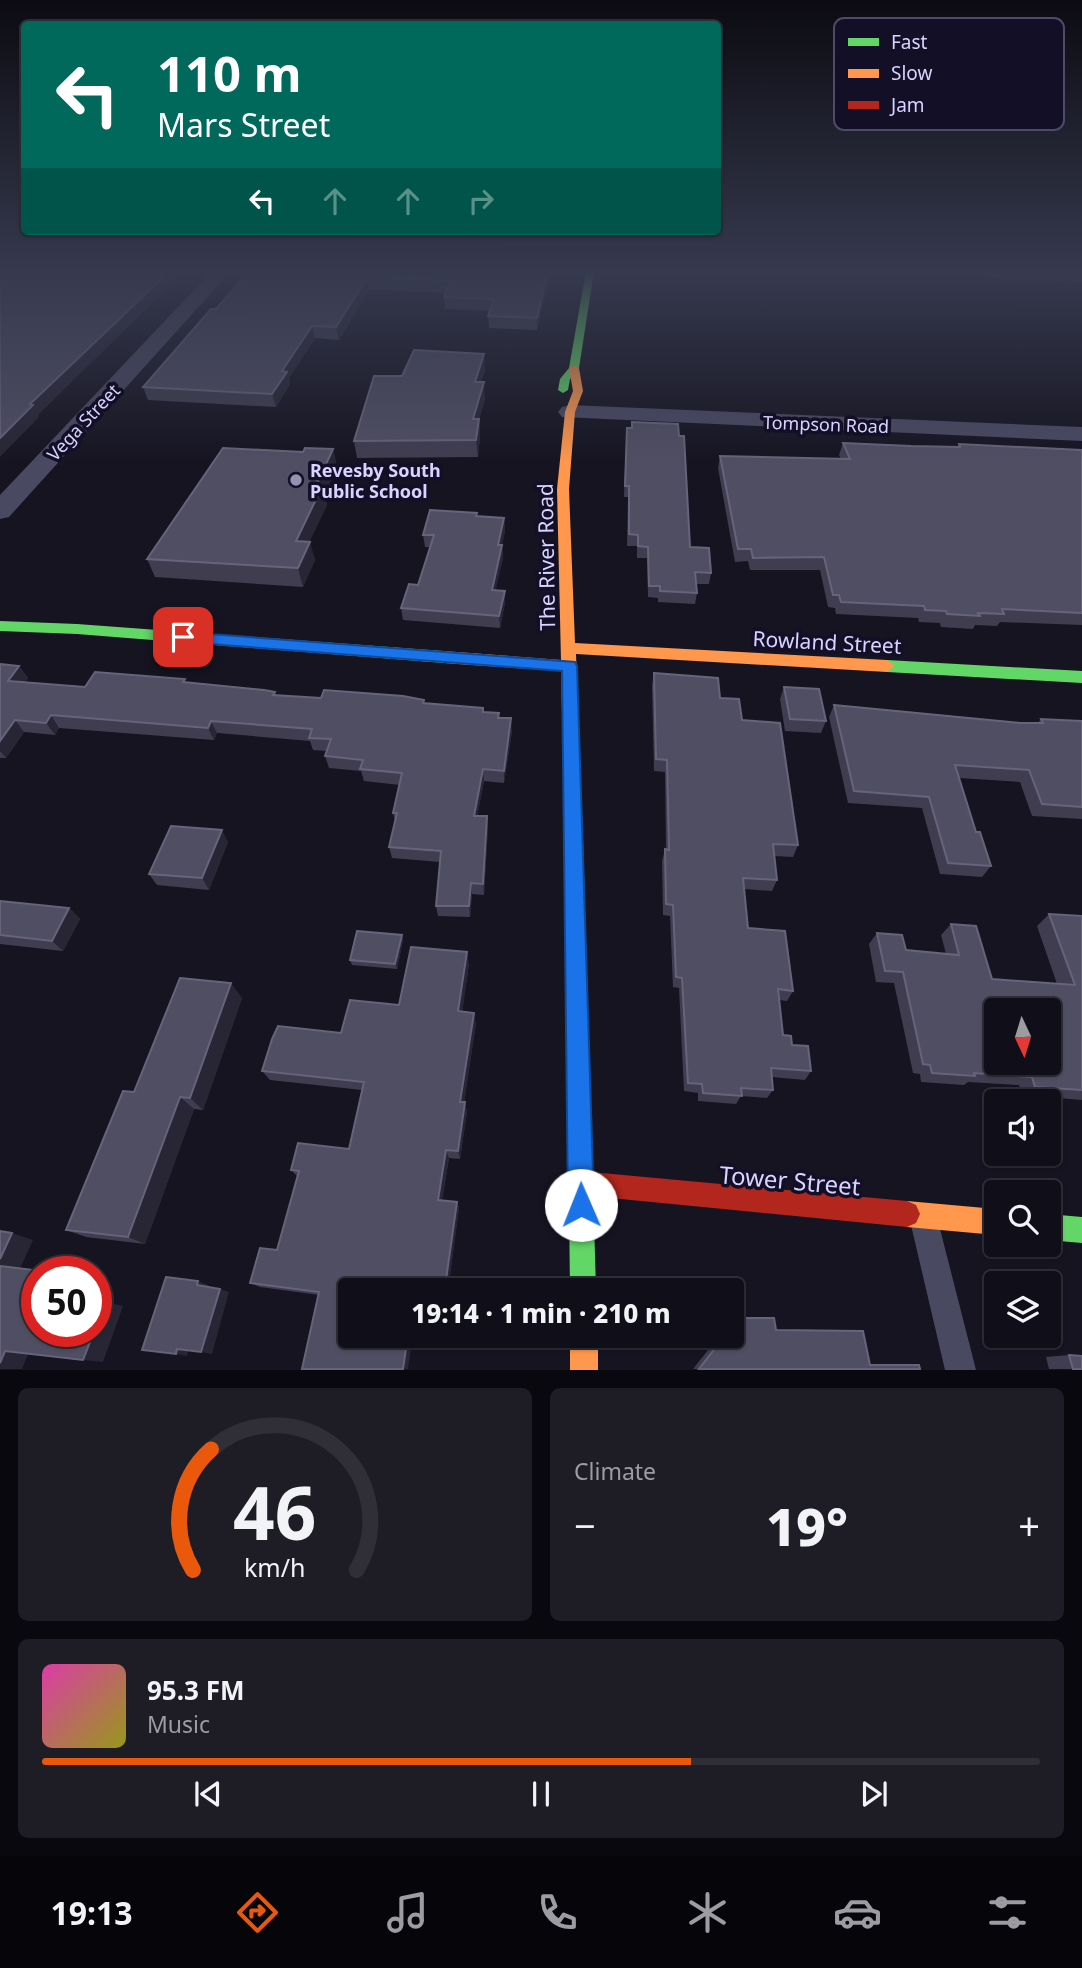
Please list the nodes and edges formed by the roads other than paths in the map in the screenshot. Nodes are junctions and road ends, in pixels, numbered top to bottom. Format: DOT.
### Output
graph roads {
  1 [pos="163,335"];
  2 [pos="579,335"];
  3 [pos="570,412"];
  4 [pos="1082,434"];
  5 [pos="0,511"];
  6 [pos="4,624"];
  7 [pos="569,648"];
  8 [pos="570,666"];
  9 [pos="1082,677"];
  10 [pos="580,1183"];
  11 [pos="923,1215"];
  12 [pos="984,1221"];
  13 [pos="1061,1228"];
  14 [pos="1082,1230"];
  15 [pos="583,1278"];
  16 [pos="584,1348"];
  17 [pos="584,1370"];
  18 [pos="961,1370"];
  1 -- 5 [label="street, Vega Street"];
  2 -- 3 [label="main road, The River Road"];
  3 -- 4 [label="street, Tompson Road"];
  3 -- 7 [label="main road, The River Road"];
  6 -- 8 [label="main road"];
  7 -- 8 [label="main road, The River Road"];
  7 -- 9 [label="main road, Rowland Street"];
  8 -- 10 [label="main road, The River Road"];
  10 -- 11 [label="main road, Tower Street"];
  10 -- 15 [label="main road, The River Road"];
  11 -- 12 [label="main road, Tower Street"];
  11 -- 18 [label="lane"];
  13 -- 14 [label="main road"];
  16 -- 17 [label="main road"];
}
